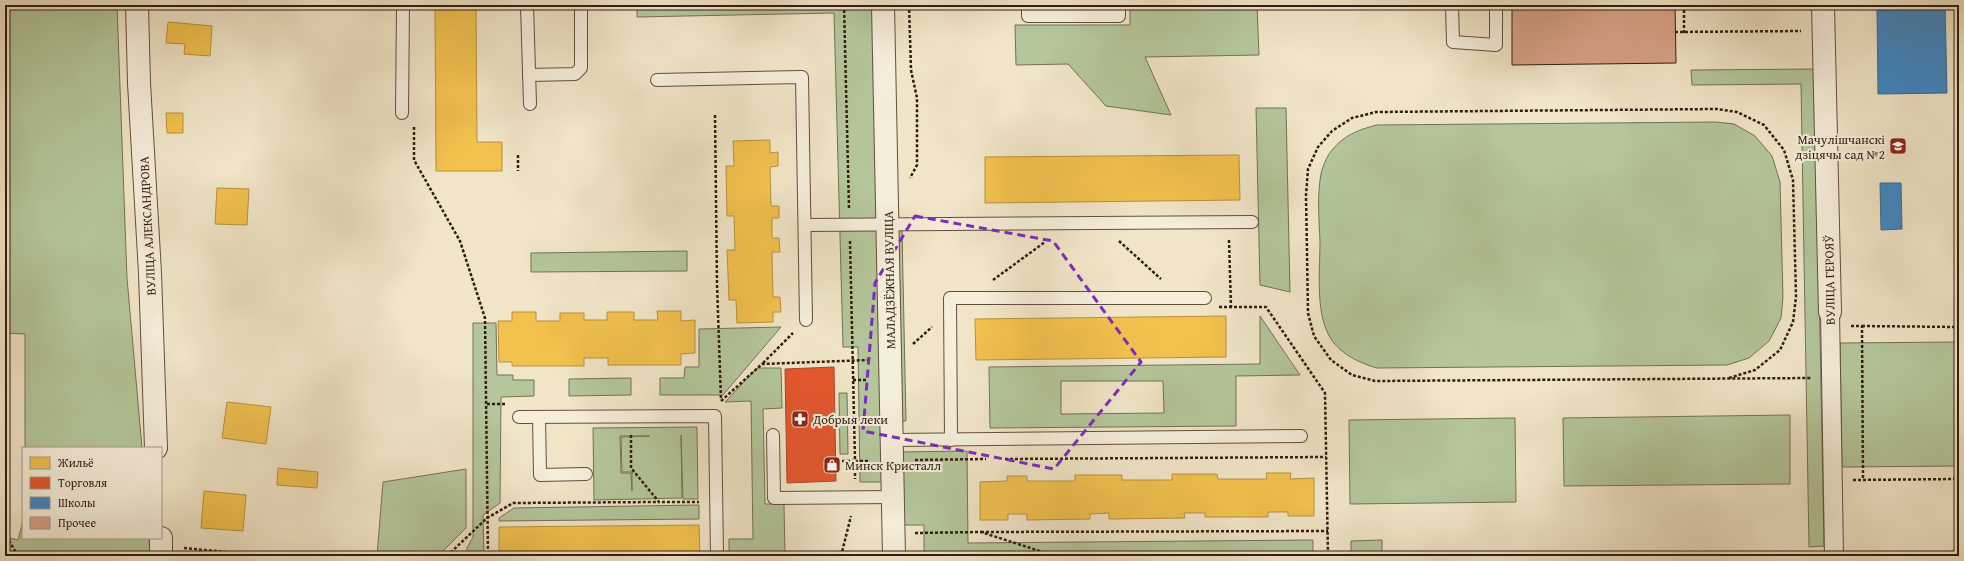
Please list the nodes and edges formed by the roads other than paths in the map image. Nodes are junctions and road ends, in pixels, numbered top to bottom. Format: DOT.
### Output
graph roads {
  1 [pos="137,5"];
  2 [pos="403,5"];
  3 [pos="527,5"];
  4 [pos="581,5"];
  5 [pos="883,5"];
  6 [pos="1028,5"];
  7 [pos="1119,5"];
  8 [pos="1452,5"];
  9 [pos="1496,5"];
  10 [pos="1823,5"];
  11 [pos="529,75"];
  12 [pos="657,80"];
  13 [pos="530,104"];
  14 [pos="402,113"];
  15 [pos="1252,222"];
  16 [pos="805,225"];
  17 [pos="888,225"];
  18 [pos="1205,298"];
  19 [pos="1830,319"];
  20 [pos="806,320"];
  21 [pos="518,417"];
  22 [pos="539,417"];
  23 [pos="773,435"];
  24 [pos="1301,436"];
  25 [pos="951,440"];
  26 [pos="156,447"];
  27 [pos="892,450"];
  28 [pos="586,474"];
  29 [pos="893,497"];
  30 [pos="717,556"];
  31 [pos="894,556"];
  32 [pos="1834,556"];
  1 -- 26 [label="street, ВУЛІЦА АЛЕКСАНДРОВА"];
  2 -- 14 [label="lane"];
  3 -- 11 [label="lane"];
  4 -- 11 [label="lane"];
  5 -- 17 [label="street, МАЛАДЗЁЖНАЯ ВУЛІЦА"];
  6 -- 7 [label="lane"];
  8 -- 9 [label="lane"];
  10 -- 19 [label="street, ВУЛІЦА ГЕРОЯЎ"];
  11 -- 13 [label="lane"];
  12 -- 16 [label="lane"];
  15 -- 17 [label="lane"];
  16 -- 17 [label="lane"];
  16 -- 20 [label="lane"];
  17 -- 27 [label="street, МАЛАДЗЁЖНАЯ ВУЛІЦА"];
  18 -- 25 [label="lane"];
  19 -- 32 [label="street, ВУЛІЦА ГЕРОЯЎ"];
  21 -- 22 [label="lane"];
  22 -- 28 [label="lane"];
  22 -- 30 [label="lane"];
  23 -- 29 [label="lane"];
  24 -- 25 [label="lane"];
  25 -- 27 [label="lane"];
  27 -- 29 [label="street, МАЛАДЗЁЖНАЯ ВУЛІЦА"];
  29 -- 31 [label="street, МАЛАДЗЁЖНАЯ ВУЛІЦА"];
}
